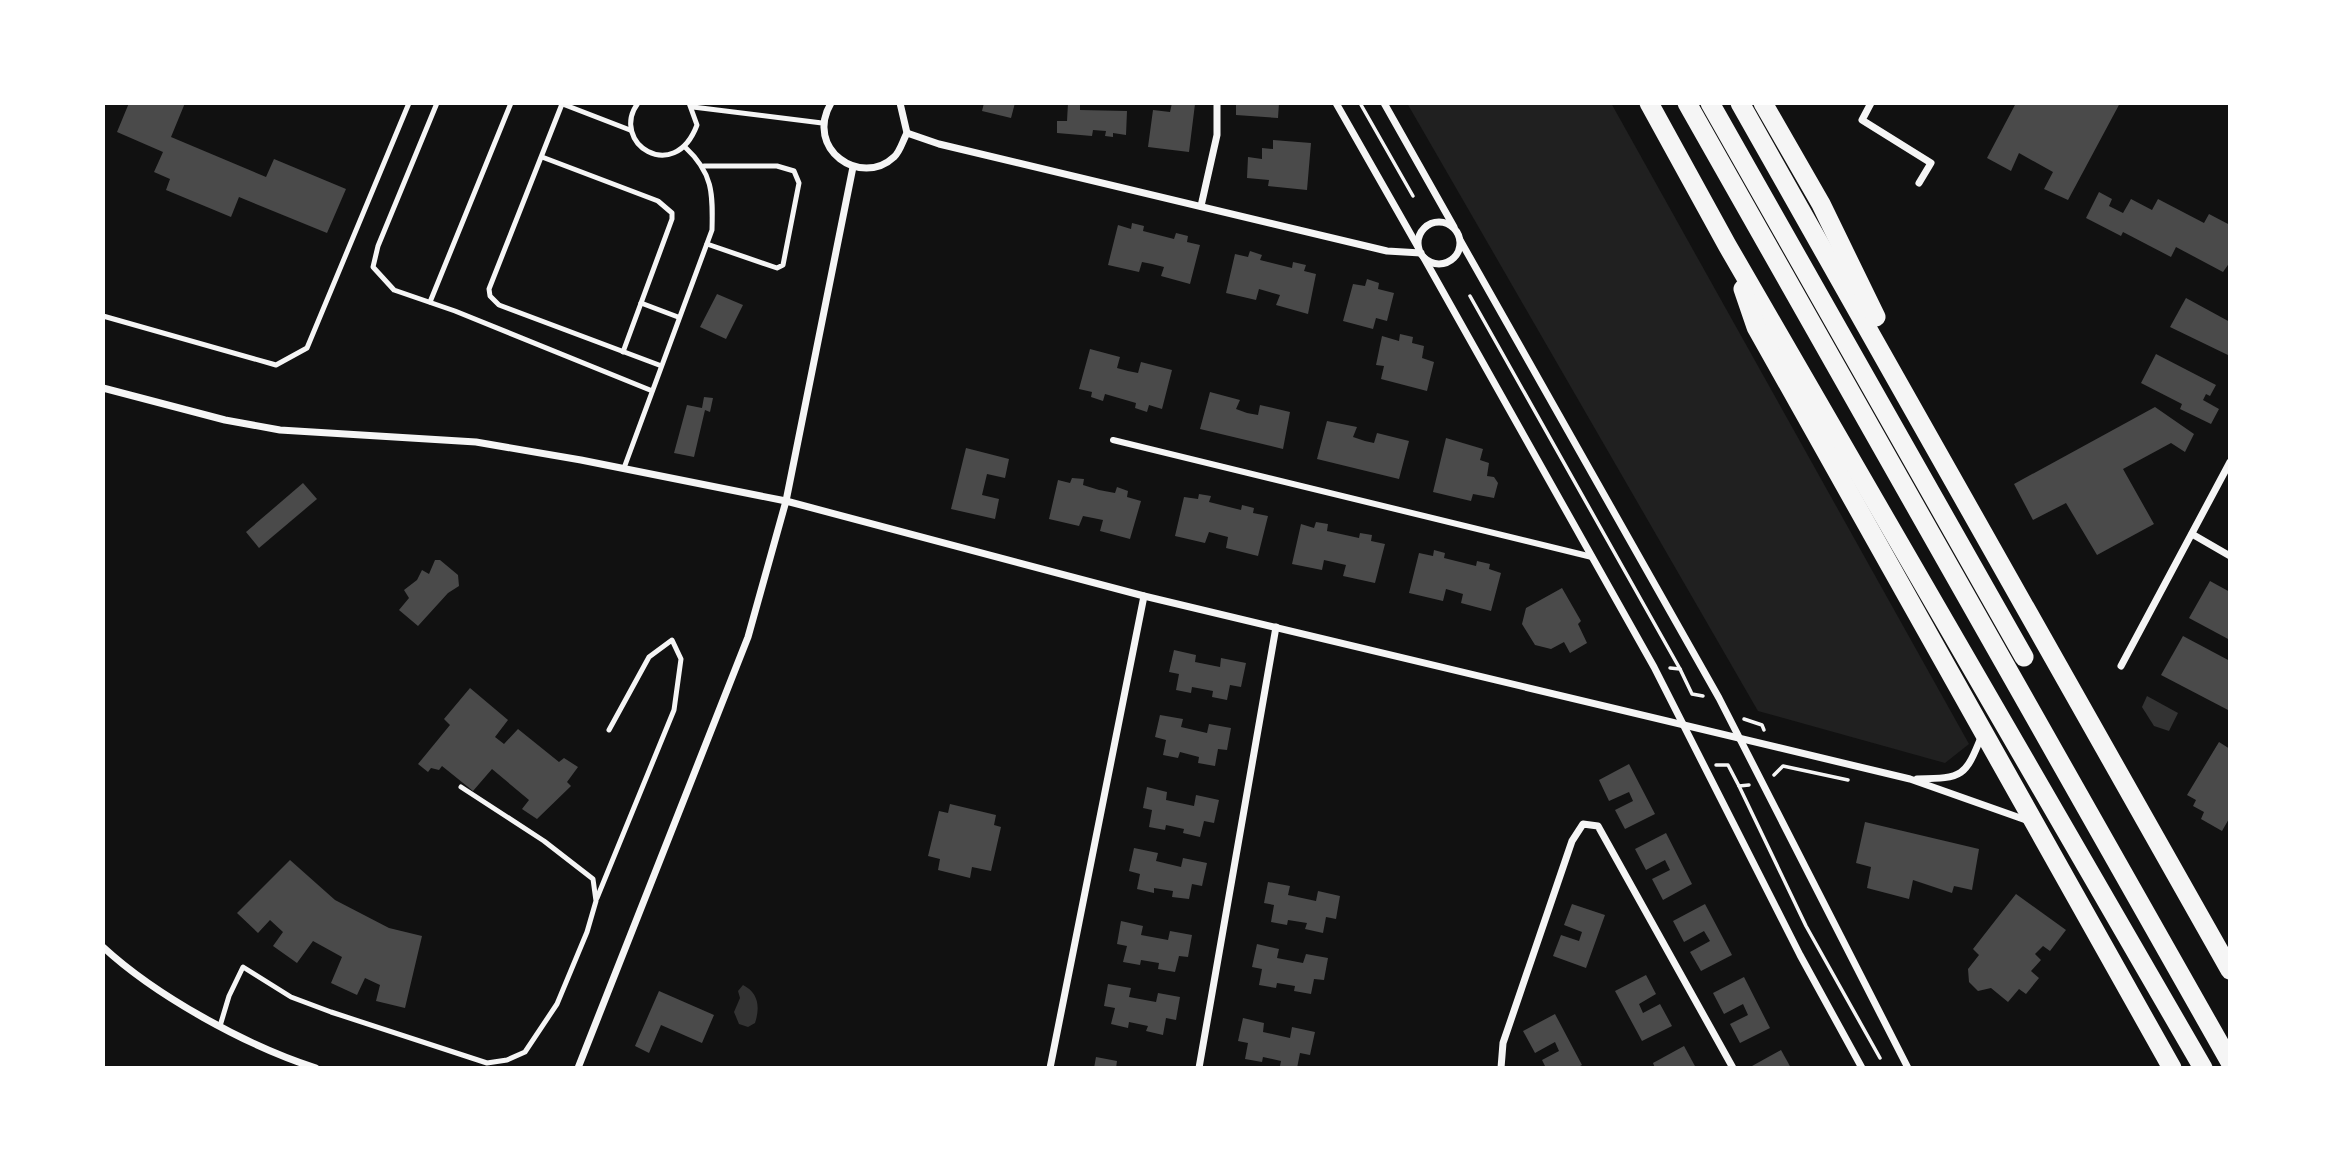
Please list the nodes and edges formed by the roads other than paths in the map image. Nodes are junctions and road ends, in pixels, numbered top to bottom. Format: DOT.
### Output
graph roads {
  1 [pos="409,103"];
  2 [pos="437,103"];
  3 [pos="511,103"];
  4 [pos="638,103"];
  5 [pos="831,103"];
  6 [pos="900,103"];
  7 [pos="1217,103"];
  8 [pos="1336,103"];
  9 [pos="1384,103"];
  10 [pos="1648,103"];
  11 [pos="1687,103"];
  12 [pos="1710,103"];
  13 [pos="1740,103"];
  14 [pos="1763,103"];
  15 [pos="1871,103"];
  16 [pos="561,104"];
  17 [pos="691,105"];
  18 [pos="821,122"];
  19 [pos="631,130"];
  20 [pos="907,133"];
  21 [pos="685,148"];
  22 [pos="541,157"];
  23 [pos="704,166"];
  24 [pos="853,167"];
  25 [pos="1919,183"];
  26 [pos="1201,206"];
  27 [pos="1454,227"];
  28 [pos="1460,240"];
  29 [pos="707,244"];
  30 [pos="1727,245"];
  31 [pos="1421,253"];
  32 [pos="430,302"];
  33 [pos="641,303"];
  34 [pos="103,316"];
  35 [pos="678,317"];
  36 [pos="623,352"];
  37 [pos="659,365"];
  38 [pos="103,388"];
  39 [pos="650,390"];
  40 [pos="1113,440"];
  41 [pos="2230,462"];
  42 [pos="1946,464"];
  43 [pos="624,468"];
  44 [pos="786,500"];
  45 [pos="2192,534"];
  46 [pos="2230,556"];
  47 [pos="1592,557"];
  48 [pos="1144,596"];
  49 [pos="1276,627"];
  50 [pos="2024,657"];
  51 [pos="2121,666"];
  52 [pos="1684,724"];
  53 [pos="608,730"];
  54 [pos="1983,731"];
  55 [pos="1740,738"];
  56 [pos="1910,779"];
  57 [pos="461,787"];
  58 [pos="2036,825"];
  59 [pos="596,901"];
  60 [pos="103,947"];
  61 [pos="2230,970"];
  62 [pos="220,1026"];
  63 [pos="2230,1062"];
  64 [pos="316,1068"];
  65 [pos="578,1068"];
  66 [pos="1050,1068"];
  67 [pos="1199,1068"];
  68 [pos="1501,1068"];
  69 [pos="1733,1068"];
  70 [pos="1862,1068"];
  71 [pos="1908,1068"];
  72 [pos="2172,1068"];
  73 [pos="2203,1068"];
  1 -- 34 [label="lane"];
  2 -- 32 [label="lane"];
  3 -- 32 [label="lane"];
  4 -- 19 [label="lane"];
  5 -- 18 [label="street"];
  6 -- 20 [label="street"];
  7 -- 26 [label="street"];
  8 -- 31 [label="street"];
  9 -- 27 [label="street"];
  10 -- 30 [label="highway"];
  11 -- 63 [label="highway"];
  12 -- 50 [label="highway"];
  13 -- 42 [label="highway"];
  14 -- 42 [label="highway"];
  15 -- 25 [label="street"];
  16 -- 19 [label="lane"];
  16 -- 22 [label="lane"];
  17 -- 18 [label="lane"];
  17 -- 21 [label="lane"];
  18 -- 24 [label="street"];
  19 -- 21 [label="lane"];
  20 -- 24 [label="street"];
  20 -- 26 [label="street"];
  21 -- 23 [label="lane"];
  22 -- 33 [label="lane"];
  22 -- 36 [label="lane"];
  23 -- 29 [label="lane"];
  23 -- 29 [label="lane"];
  24 -- 44 [label="street"];
  26 -- 31 [label="street"];
  27 -- 28 [label="street"];
  27 -- 31 [label="street"];
  28 -- 31 [label="street"];
  28 -- 55 [label="street"];
  29 -- 35 [label="lane"];
  30 -- 54 [label="highway"];
  30 -- 73 [label="highway"];
  31 -- 47 [label="street"];
  32 -- 39 [label="lane"];
  33 -- 35 [label="lane"];
  33 -- 36 [label="lane"];
  35 -- 37 [label="lane"];
  36 -- 37 [label="lane"];
  37 -- 39 [label="lane"];
  38 -- 43 [label="street"];
  39 -- 43 [label="lane"];
  40 -- 47 [label="street"];
  41 -- 45 [label="street"];
  42 -- 61 [label="highway"];
  43 -- 44 [label="street"];
  44 -- 48 [label="street"];
  44 -- 65 [label="street"];
  45 -- 46 [label="street"];
  45 -- 51 [label="street"];
  47 -- 52 [label="street"];
  48 -- 49 [label="street"];
  48 -- 66 [label="street"];
  49 -- 52 [label="street"];
  49 -- 67 [label="street"];
  52 -- 55 [label="street"];
  52 -- 70 [label="street"];
  53 -- 59 [label="lane"];
  54 -- 56 [label="street"];
  54 -- 58 [label="highway"];
  55 -- 56 [label="street"];
  55 -- 71 [label="street"];
  56 -- 58 [label="street"];
  57 -- 59 [label="lane"];
  58 -- 72 [label="highway"];
  59 -- 62 [label="lane"];
  60 -- 62 [label="street"];
  62 -- 64 [label="street"];
  68 -- 69 [label="street"];
}
